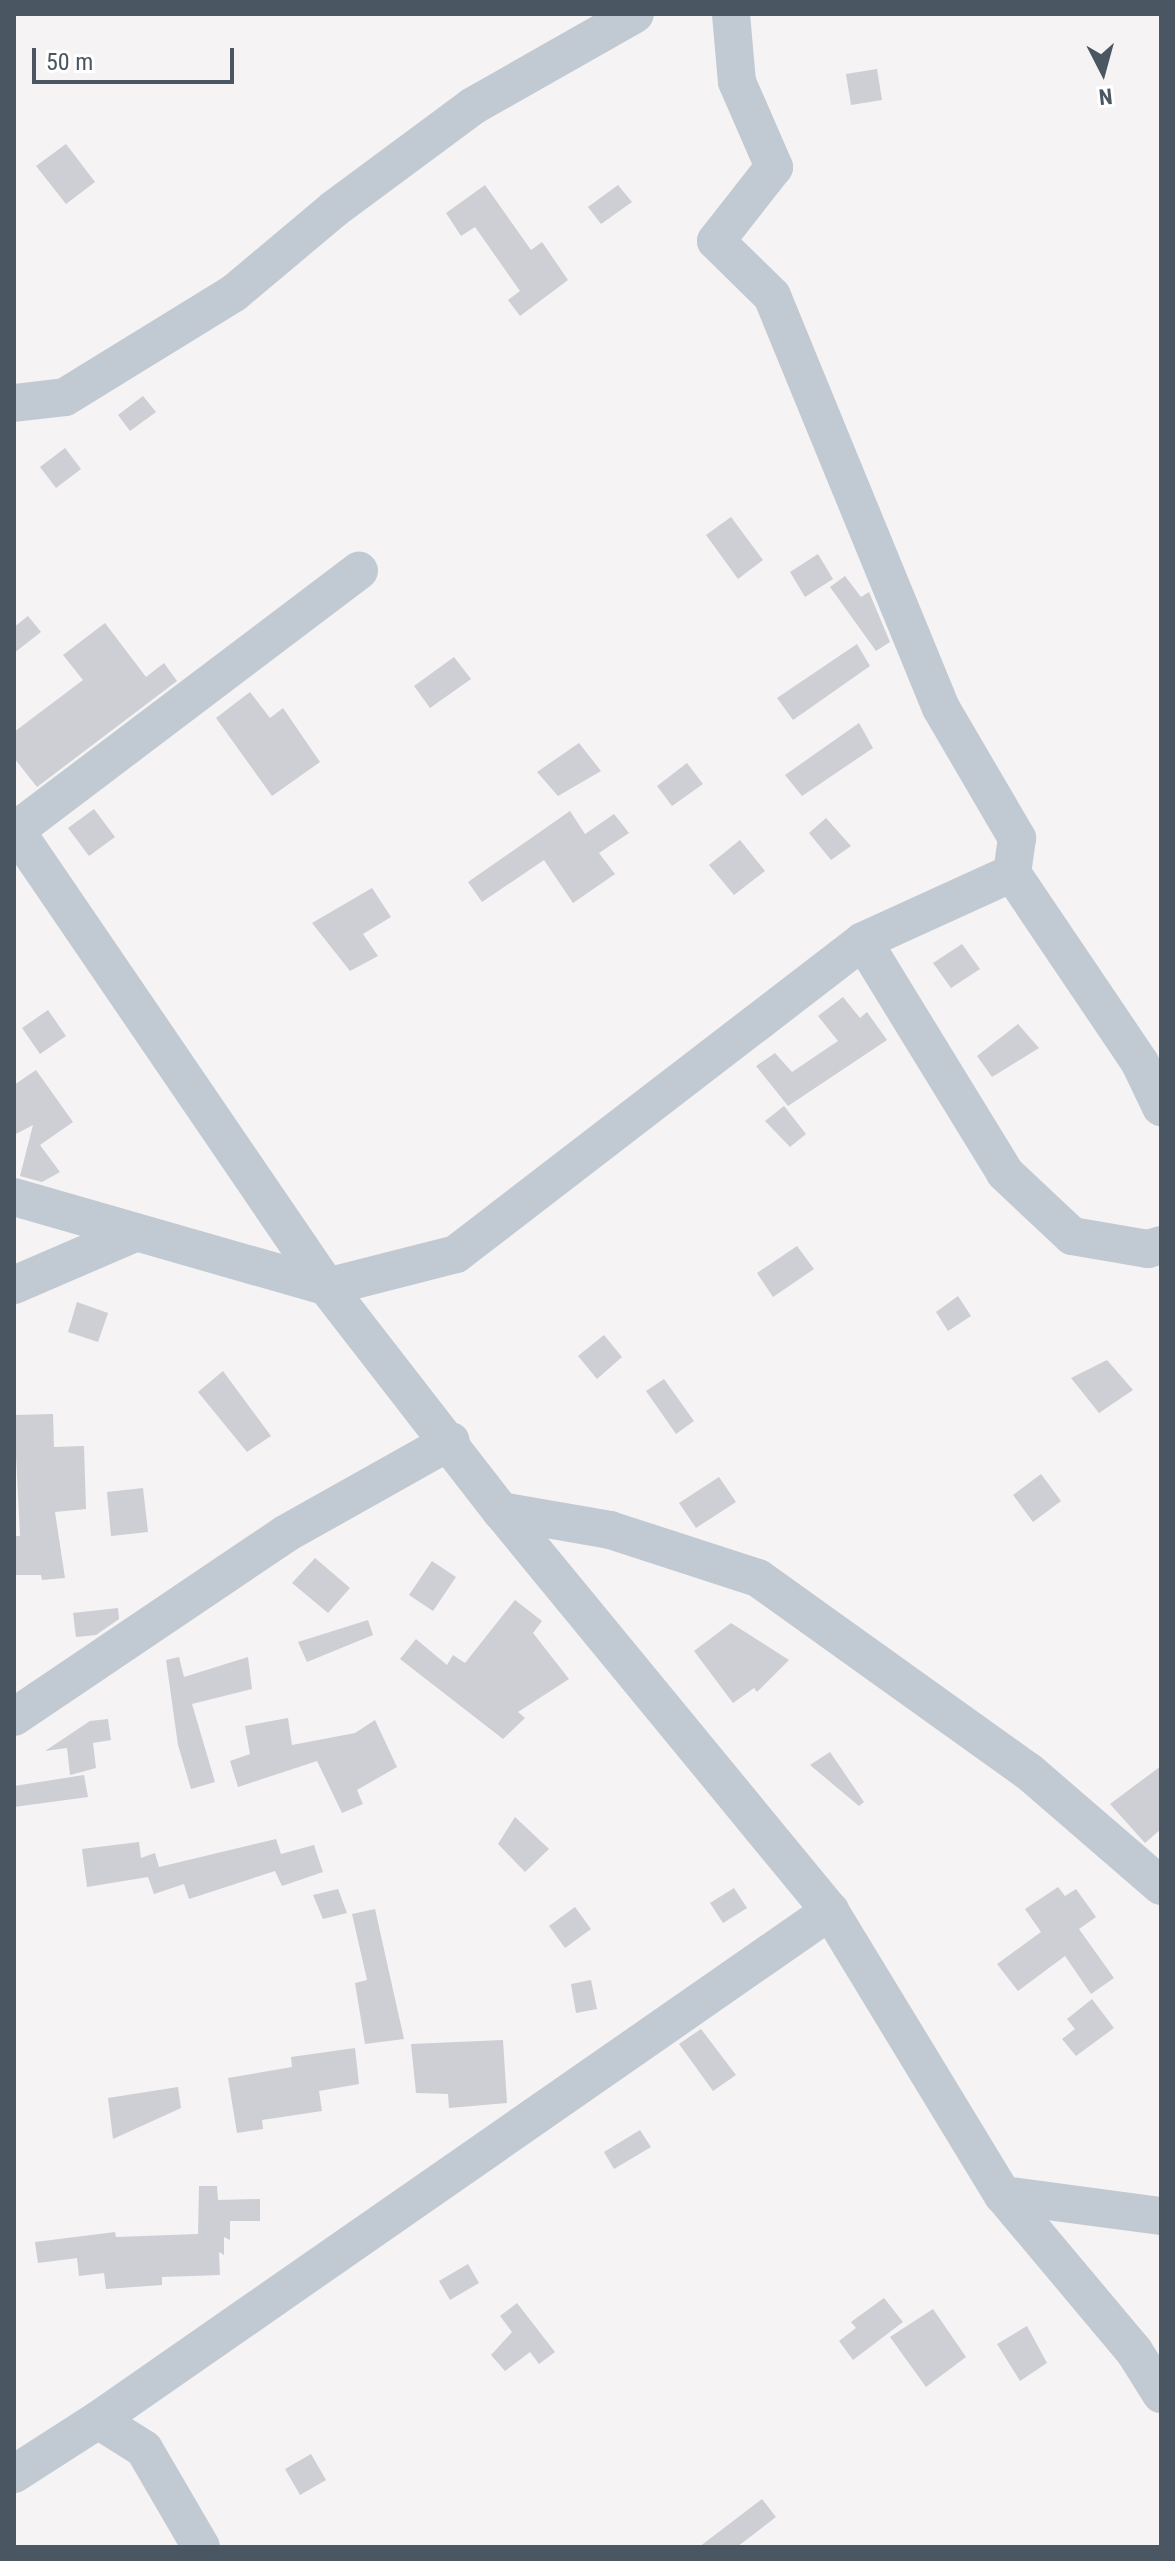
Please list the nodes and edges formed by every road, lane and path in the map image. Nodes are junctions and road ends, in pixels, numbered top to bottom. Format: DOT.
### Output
graph roads {
  1 [pos="635,14"];
  2 [pos="731,14"];
  3 [pos="14,403"];
  4 [pos="359,571"];
  5 [pos="19,846"];
  6 [pos="1012,873"];
  7 [pos="863,941"];
  8 [pos="1161,1107"];
  9 [pos="14,1197"];
  10 [pos="135,1233"];
  11 [pos="1161,1245"];
  12 [pos="14,1285"];
  13 [pos="327,1287"];
  14 [pos="451,1441"];
  15 [pos="501,1511"];
  16 [pos="14,1717"];
  17 [pos="1161,1886"];
  18 [pos="830,1911"];
  19 [pos="1003,2195"];
  20 [pos="1161,2216"];
  21 [pos="1161,2394"];
  22 [pos="98,2420"];
  23 [pos="14,2474"];
  24 [pos="201,2547"];
  1 -- 3 [label="street"];
  2 -- 6 [label="street"];
  4 -- 5 [label="street"];
  5 -- 13 [label="street"];
  6 -- 7 [label="street"];
  6 -- 8 [label="street"];
  7 -- 11 [label="street"];
  7 -- 13 [label="street"];
  9 -- 10 [label="street"];
  10 -- 12 [label="street"];
  10 -- 13 [label="street"];
  13 -- 14 [label="street"];
  14 -- 15 [label="street"];
  14 -- 16 [label="street"];
  15 -- 17 [label="street"];
  15 -- 18 [label="street"];
  18 -- 19 [label="street"];
  18 -- 22 [label="street"];
  19 -- 20 [label="street"];
  19 -- 21 [label="street"];
  22 -- 23 [label="street"];
  22 -- 24 [label="street"];
}
